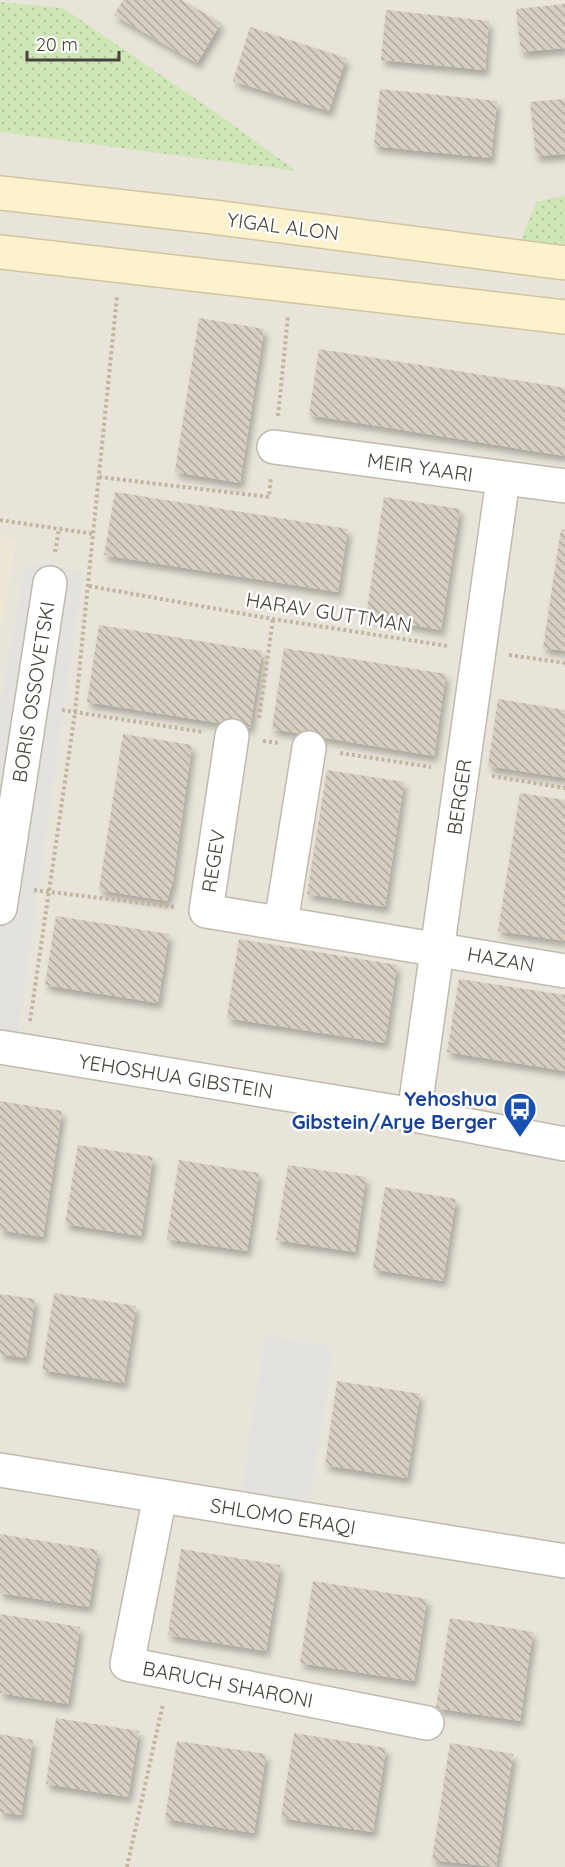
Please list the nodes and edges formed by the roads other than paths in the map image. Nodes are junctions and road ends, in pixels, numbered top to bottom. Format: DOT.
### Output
graph roads {
  1 [pos="0,193"];
  2 [pos="0,252"];
  3 [pos="565,263"];
  4 [pos="565,317"];
  5 [pos="274,447"];
  6 [pos="503,479"];
  7 [pos="565,486"];
  8 [pos="50,583"];
  9 [pos="245,732"];
  10 [pos="309,748"];
  11 [pos="2,897"];
  12 [pos="281,922"];
  13 [pos="437,948"];
  14 [pos="565,971"];
  15 [pos="13,1049"];
  16 [pos="414,1115"];
  17 [pos="565,1144"];
  18 [pos="0,1470"];
  19 [pos="160,1496"];
  20 [pos="565,1561"];
  21 [pos="427,1724"];
  1 -- 3 [label="main road, YIGAL ALON"];
  2 -- 4 [label="main road"];
  5 -- 6 [label="street, MEIR YAARI"];
  6 -- 7 [label="street, MEIR YAARI"];
  6 -- 13 [label="street, BERGER"];
  8 -- 11 [label="street, BORIS OSSOVETSKI"];
  9 -- 12 [label="street, REGEV"];
  10 -- 12 [label="street"];
  12 -- 13 [label="street, REGEV"];
  13 -- 14 [label="street, HAZAN"];
  13 -- 16 [label="street, BERGER"];
  15 -- 16 [label="street, YEHOSHUA GIBSTEIN"];
  16 -- 17 [label="street, YEHOSHUA GIBSTEIN"];
  18 -- 19 [label="street, SHLOMO ERAQI"];
  19 -- 20 [label="street, SHLOMO ERAQI"];
  19 -- 21 [label="street, BARUCH SHARONI"];
}
